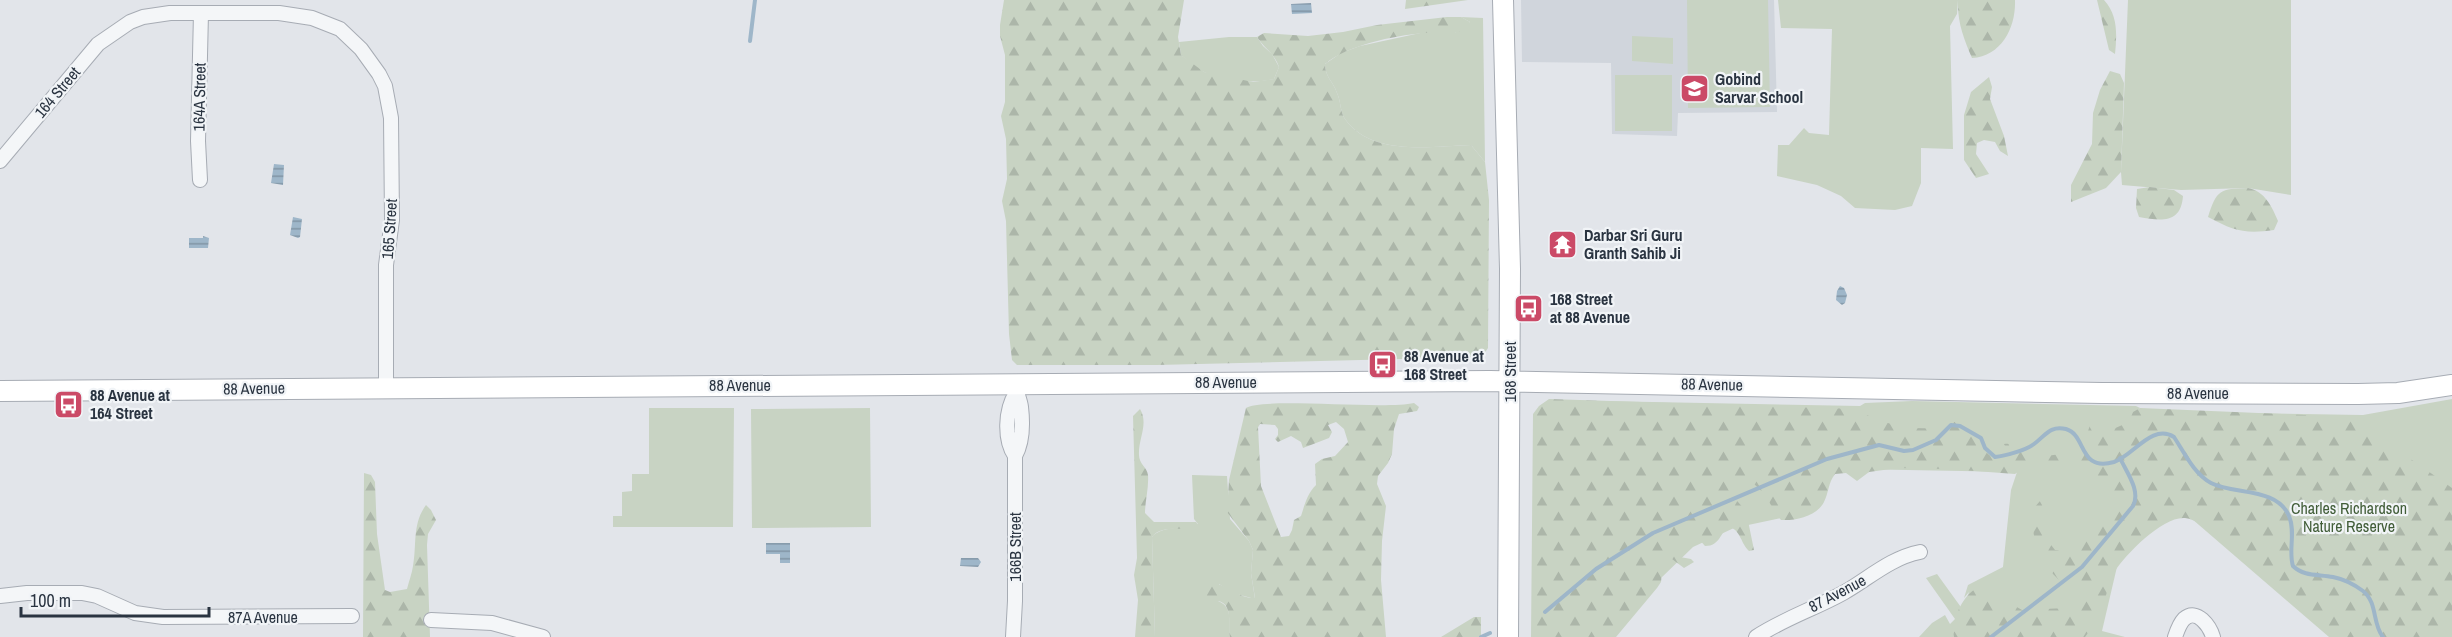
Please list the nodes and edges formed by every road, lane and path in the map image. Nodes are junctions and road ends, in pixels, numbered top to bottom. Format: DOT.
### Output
graph roads {
  1 [pos="1503,0"];
  2 [pos="201,13"];
  3 [pos="0,161"];
  4 [pos="200,180"];
  5 [pos="1510,381"];
  6 [pos="2452,385"];
  7 [pos="386,387"];
  8 [pos="0,391"];
  9 [pos="1017,393"];
  10 [pos="1920,552"];
  11 [pos="0,596"];
  12 [pos="352,616"];
  13 [pos="431,620"];
  14 [pos="485,622"];
  15 [pos="485,637"];
  16 [pos="543,637"];
  17 [pos="1013,637"];
  18 [pos="1509,637"];
  19 [pos="1756,637"];
  20 [pos="2175,637"];
  21 [pos="2213,637"];
  1 -- 5 [label="main road, 168 Street"];
  2 -- 3 [label="street, 164 Street"];
  2 -- 4 [label="street, 164A Street"];
  2 -- 7 [label="street, 165 Street"];
  5 -- 6 [label="main road, 88 Avenue"];
  5 -- 9 [label="main road, 88 Avenue"];
  5 -- 18 [label="main road, 168 Street"];
  7 -- 8 [label="main road, 88 Avenue"];
  7 -- 9 [label="main road, 88 Avenue"];
  9 -- 17 [label="street, 166B Street"];
  10 -- 19 [label="street, 87 Avenue"];
  11 -- 12 [label="street, 87A Avenue"];
  13 -- 14 [label="street"];
  14 -- 15 [label="street"];
  14 -- 16 [label="street"];
  20 -- 21 [label="street"];
}
